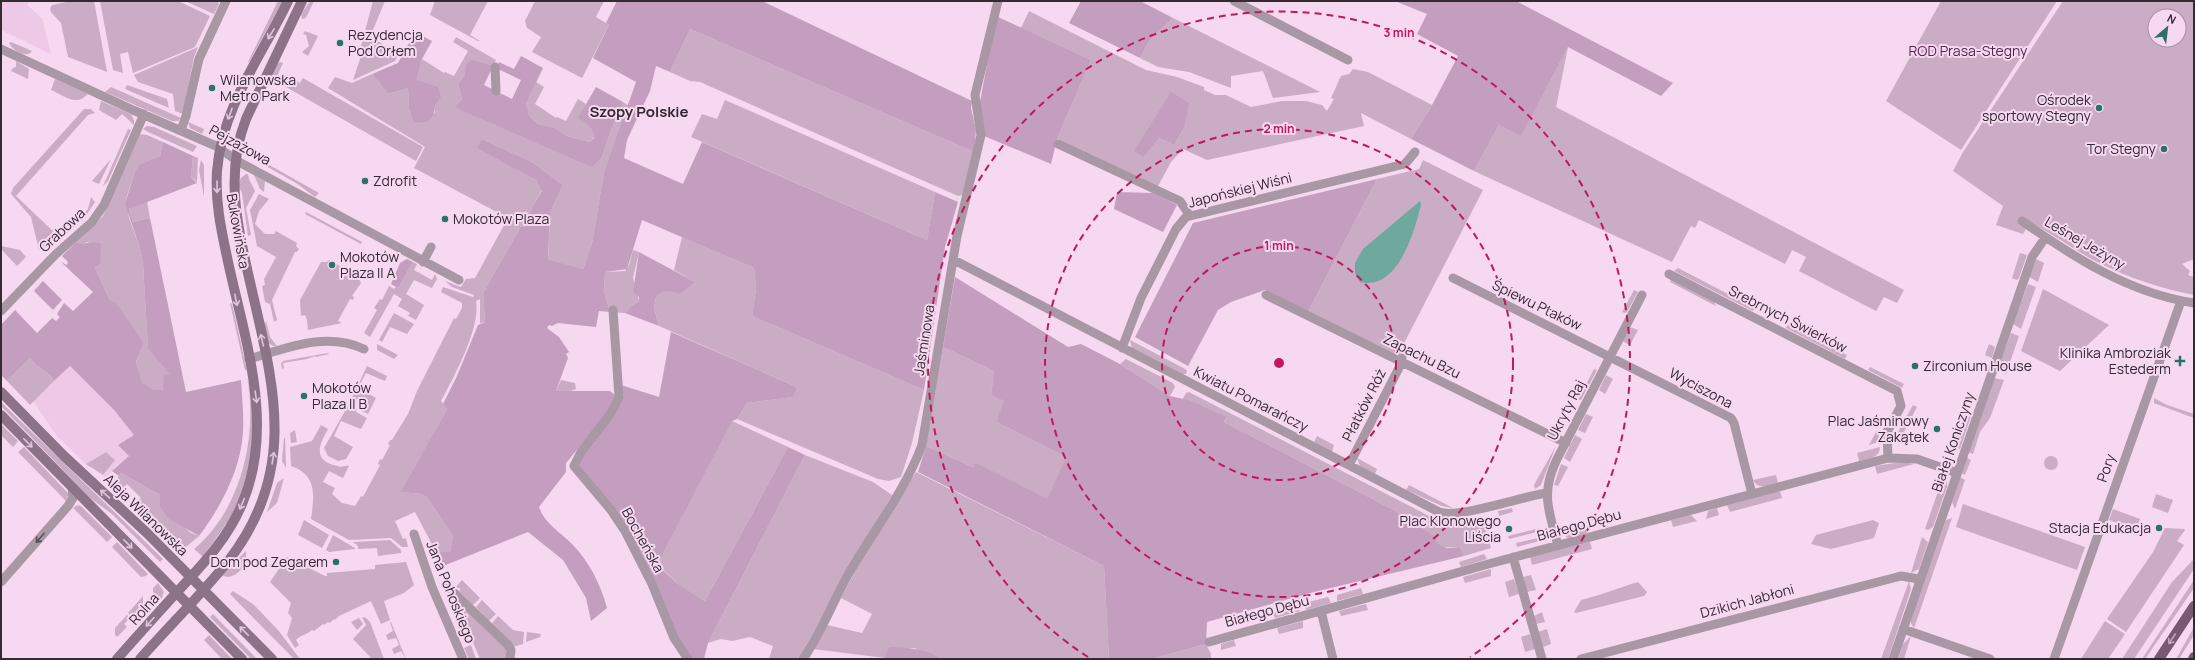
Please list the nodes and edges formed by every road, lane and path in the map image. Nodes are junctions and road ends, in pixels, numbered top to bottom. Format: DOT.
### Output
graph roads {
  1 [pos="226,1"];
  2 [pos="288,1"];
  3 [pos="302,1"];
  4 [pos="998,1"];
  5 [pos="1234,1"];
  6 [pos="1,49"];
  7 [pos="1348,60"];
  8 [pos="495,67"];
  9 [pos="496,91"];
  10 [pos="144,114"];
  11 [pos="181,130"];
  12 [pos="1058,144"];
  13 [pos="220,148"];
  14 [pos="1415,152"];
  15 [pos="236,158"];
  16 [pos="1190,216"];
  17 [pos="2022,222"];
  18 [pos="2045,238"];
  19 [pos="431,247"];
  20 [pos="954,260"];
  21 [pos="423,262"];
  22 [pos="1669,274"];
  23 [pos="1453,278"];
  24 [pos="459,280"];
  25 [pos="1266,295"];
  26 [pos="1642,295"];
  27 [pos="2181,301"];
  28 [pos="2194,303"];
  29 [pos="612,310"];
  30 [pos="1,311"];
  31 [pos="1122,348"];
  32 [pos="364,349"];
  33 [pos="265,354"];
  34 [pos="1610,356"];
  35 [pos="249,359"];
  36 [pos="1402,359"];
  37 [pos="1,392"];
  38 [pos="1,415"];
  39 [pos="1566,443"];
  40 [pos="1888,458"];
  41 [pos="1348,465"];
  42 [pos="1957,473"];
  43 [pos="72,487"];
  44 [pos="1546,493"];
  45 [pos="1752,494"];
  46 [pos="414,534"];
  47 [pos="1558,546"];
  48 [pos="1513,557"];
  49 [pos="191,577"];
  50 [pos="1919,580"];
  51 [pos="1,582"];
  52 [pos="448,586"];
  53 [pos="203,589"];
  54 [pos="176,593"];
  55 [pos="188,605"];
  56 [pos="2194,606"];
  57 [pos="1321,611"];
  58 [pos="1903,629"];
  59 [pos="1209,642"];
  60 [pos="117,659"];
  61 [pos="140,659"];
  62 [pos="242,659"];
  63 [pos="272,659"];
  64 [pos="463,659"];
  65 [pos="510,659"];
  66 [pos="688,659"];
  67 [pos="802,659"];
  68 [pos="1333,659"];
  69 [pos="1542,659"];
  70 [pos="1581,659"];
  71 [pos="1893,659"];
  72 [pos="1990,659"];
  73 [pos="2054,659"];
  74 [pos="2159,659"];
  1 -- 11 [label="street"];
  2 -- 13 [label="street, Bukowińska, one-way"];
  3 -- 15 [label="street, Bukowińska"];
  4 -- 20 [label="street, Jaśminowa"];
  5 -- 7 [label="street"];
  6 -- 10 [label="street, Pejzażowa"];
  8 -- 9 [label="street"];
  10 -- 11 [label="street, Pejzażowa"];
  10 -- 30 [label="street, Grabowa"];
  11 -- 13 [label="street, Pejzażowa"];
  12 -- 16 [label="street"];
  13 -- 15 [label="street, Pejzażowa"];
  13 -- 35 [label="street, Bukowińska, one-way"];
  14 -- 16 [label="street, Japońskiej Wiśni"];
  15 -- 21 [label="street, Pejzażowa"];
  33 -- 15 [label="street, Bukowińska, one-way"];
  16 -- 31 [label="street, Japońskiej Wiśni"];
  17 -- 18 [label="street, Leśnej Jeżyny"];
  18 -- 27 [label="street, Leśnej Jeżyny"];
  18 -- 42 [label="street, Białej Koniczyny"];
  19 -- 21 [label="street"];
  20 -- 31 [label="street, Kwiatu Pomarańczy"];
  20 -- 67 [label="street, Jaśminowa"];
  21 -- 24 [label="street, Pejzażowa"];
  22 -- 40 [label="street, Srebrnych Świerków"];
  23 -- 34 [label="street, Śpiewu Ptaków"];
  25 -- 36 [label="street, Zapachu Bzu"];
  26 -- 34 [label="street, Ukryty Raj"];
  27 -- 28 [label="street"];
  27 -- 73 [label="street, Pory"];
  29 -- 66 [label="street, Bocheńska"];
  31 -- 41 [label="street, Kwiatu Pomarańczy"];
  32 -- 33 [label="street"];
  33 -- 35 [label="street"];
  53 -- 33 [label="street, Bukowińska, one-way"];
  34 -- 39 [label="street, Ukryty Raj"];
  34 -- 45 [label="street, Wyciszona"];
  35 -- 49 [label="street, Bukowińska, one-way"];
  36 -- 39 [label="street, Zapachu Bzu"];
  36 -- 41 [label="street, Płatków Róż"];
  49 -- 37 [label="street, Aleja Wilanowska, one-way"];
  38 -- 43 [label="street, one-way"];
  39 -- 44 [label="street, Ukryty Raj"];
  40 -- 42 [label="street, Białego Dębu"];
  40 -- 45 [label="street, Białego Dębu"];
  41 -- 44 [label="street, Kwiatu Pomarańczy"];
  42 -- 50 [label="street, Białej Koniczyny"];
  43 -- 51 [label="street, one-way"];
  43 -- 54 [label="street, one-way"];
  44 -- 47 [label="street, Ukryty Raj"];
  45 -- 47 [label="street, Białego Dębu"];
  46 -- 64 [label="street, Jana Pohoskiego"];
  47 -- 48 [label="street, Białego Dębu"];
  48 -- 57 [label="street, Białego Dębu"];
  48 -- 69 [label="street"];
  49 -- 53 [label="street, Aleja Wilanowska"];
  49 -- 54 [label="street, Rolna"];
  50 -- 58 [label="street, Białej Koniczyny"];
  50 -- 70 [label="street, Dzikich Jabłoni"];
  52 -- 65 [label="street"];
  53 -- 55 [label="street"];
  63 -- 53 [label="street, Aleja Wilanowska, one-way"];
  54 -- 55 [label="street"];
  54 -- 60 [label="street, Rolna, one-way"];
  55 -- 61 [label="street"];
  55 -- 62 [label="street"];
  56 -- 74 [label="main road, one-way"];
  57 -- 59 [label="street, Białego Dębu"];
  57 -- 68 [label="street"];
  58 -- 71 [label="street, Białej Koniczyny"];
  58 -- 72 [label="street"];
}
